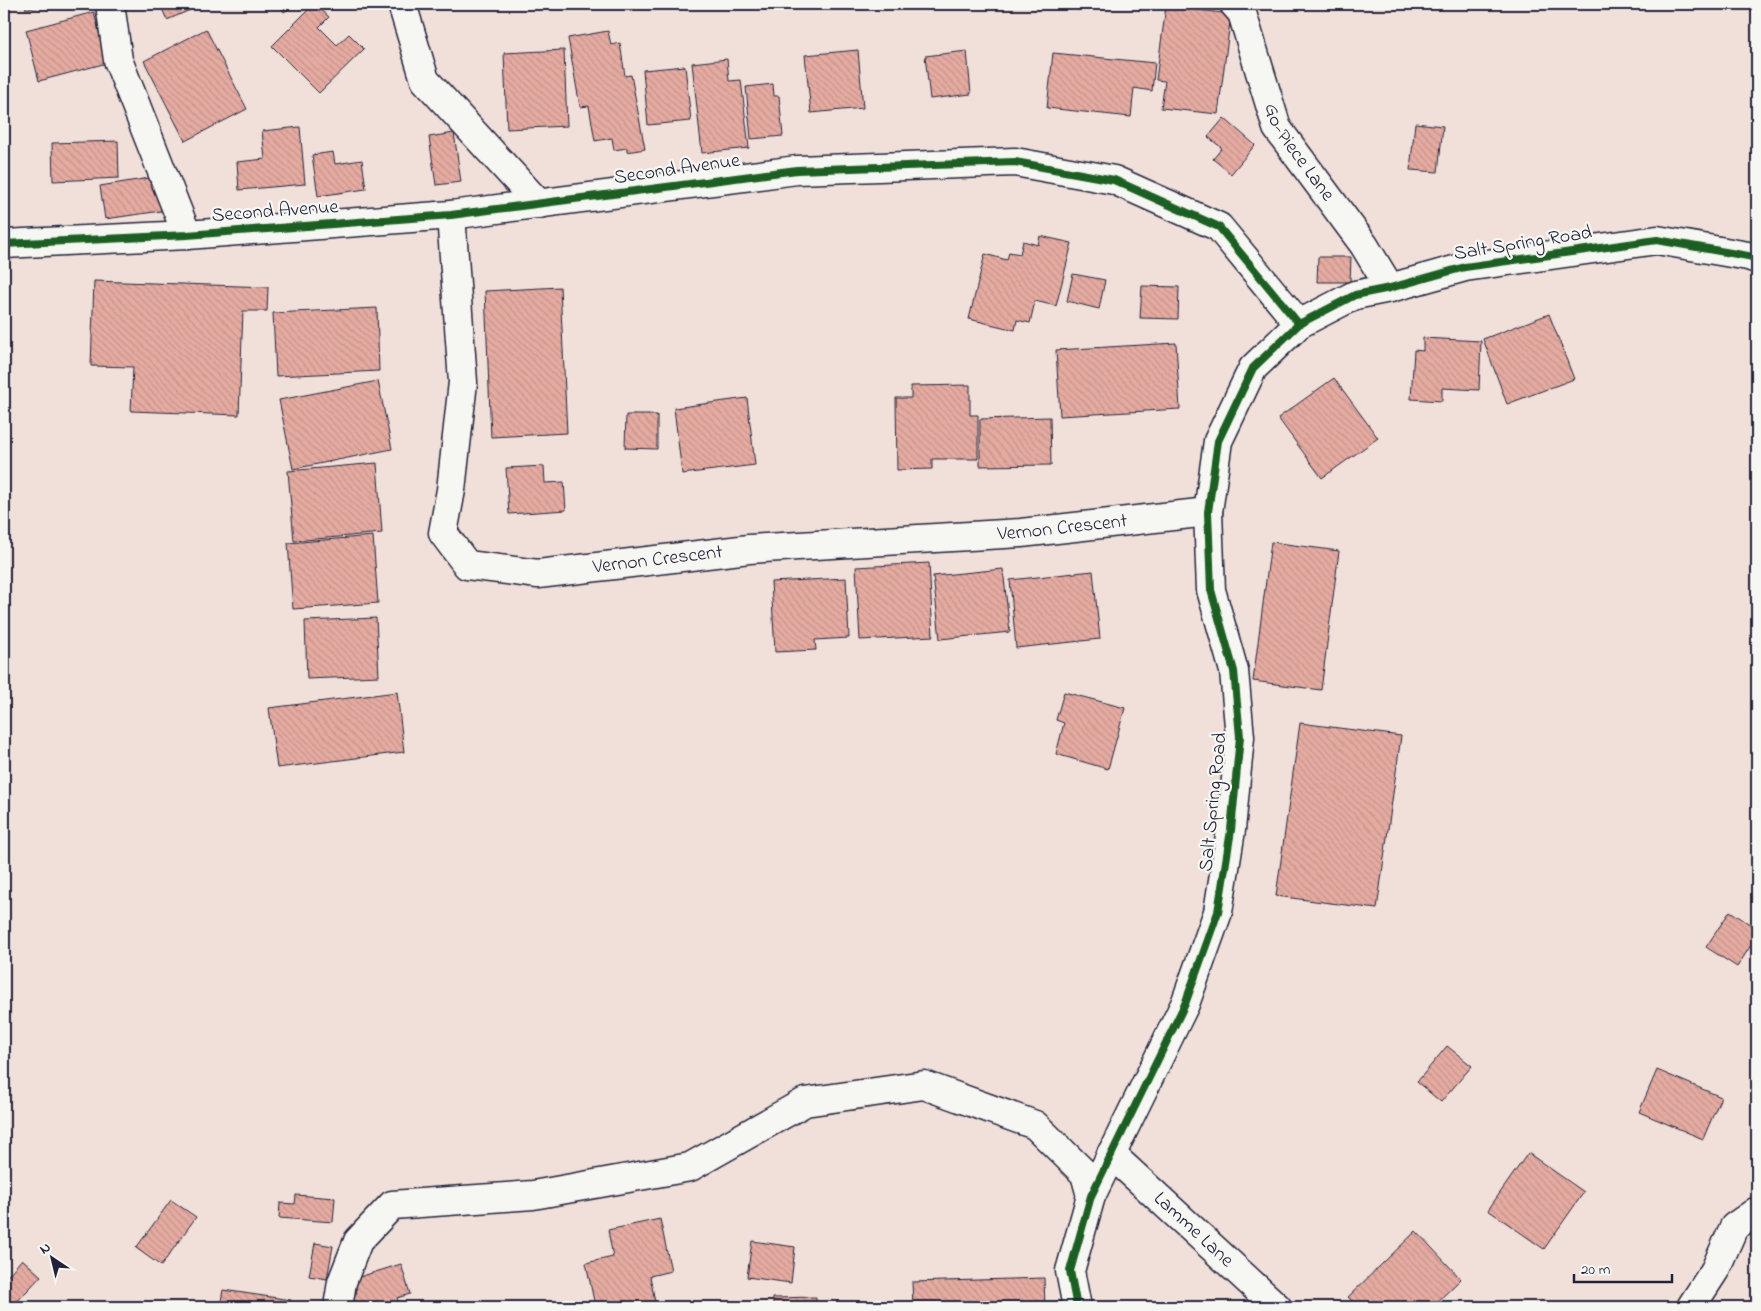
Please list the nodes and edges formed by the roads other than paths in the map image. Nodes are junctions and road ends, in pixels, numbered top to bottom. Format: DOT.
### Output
graph roads {
  1 [pos="110,4"];
  2 [pos="402,4"];
  3 [pos="1234,4"];
  4 [pos="539,204"];
  5 [pos="451,215"];
  6 [pos="187,235"];
  7 [pos="4,244"];
  8 [pos="1757,259"];
  9 [pos="1390,288"];
  10 [pos="1299,324"];
  11 [pos="1208,512"];
  12 [pos="1111,1154"];
  13 [pos="1091,1196"];
  14 [pos="1757,1211"];
  15 [pos="338,1307"];
  16 [pos="1078,1307"];
  17 [pos="1277,1307"];
  18 [pos="1691,1307"];
  1 -- 6 [label="street"];
  2 -- 4 [label="street"];
  3 -- 9 [label="street, Go-Piece Lane"];
  4 -- 5 [label="street, Second Avenue"];
  4 -- 10 [label="street, Second Avenue"];
  5 -- 6 [label="street, Second Avenue"];
  5 -- 11 [label="street, Vernon Crescent"];
  6 -- 7 [label="street, Second Avenue"];
  8 -- 9 [label="street, Salt Spring Road"];
  9 -- 10 [label="street, Salt Spring Road"];
  10 -- 11 [label="street, Salt Spring Road"];
  11 -- 12 [label="street, Salt Spring Road"];
  12 -- 13 [label="street, Salt Spring Road"];
  12 -- 17 [label="street, Lamme Lane"];
  13 -- 15 [label="street"];
  13 -- 16 [label="street, Salt Spring Road"];
  14 -- 18 [label="street"];
}
